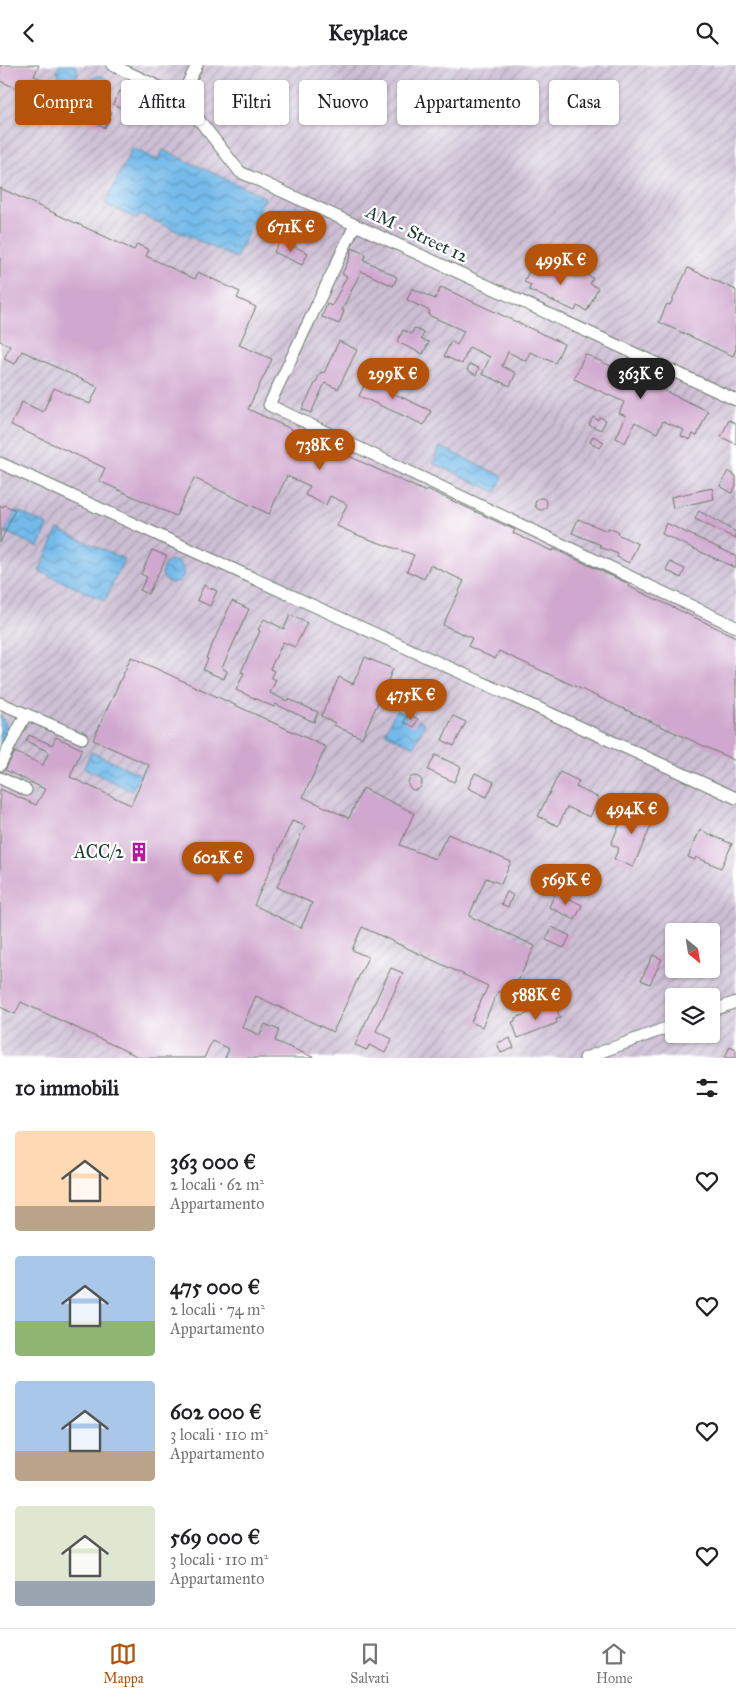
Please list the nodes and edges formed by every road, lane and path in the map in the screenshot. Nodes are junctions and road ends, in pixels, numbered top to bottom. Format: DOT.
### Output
graph roads {
  1 [pos="112,65"];
  2 [pos="197,65"];
  3 [pos="145,80"];
  4 [pos="190,80"];
  5 [pos="204,125"];
  6 [pos="355,225"];
  7 [pos="736,400"];
  8 [pos="0,463"];
  9 [pos="736,627"];
  10 [pos="0,703"];
  11 [pos="26,715"];
  12 [pos="82,738"];
  13 [pos="0,765"];
  14 [pos="0,778"];
  15 [pos="26,789"];
  16 [pos="736,798"];
  17 [pos="736,1002"];
  18 [pos="720,1008"];
  19 [pos="665,1028"];
  20 [pos="585,1058"];
  1 -- 3 [label="lane, AM - Street 12"];
  2 -- 4 [label="lane"];
  5 -- 6 [label="lane, AM - Street 12"];
  6 -- 7 [label="lane, AM - Street 12"];
  6 -- 9 [label="lane"];
  8 -- 16 [label="lane"];
  10 -- 11 [label="lane"];
  11 -- 12 [label="lane"];
  11 -- 13 [label="lane"];
  14 -- 15 [label="lane"];
  17 -- 18 [label="lane"];
  19 -- 20 [label="lane"];
}
